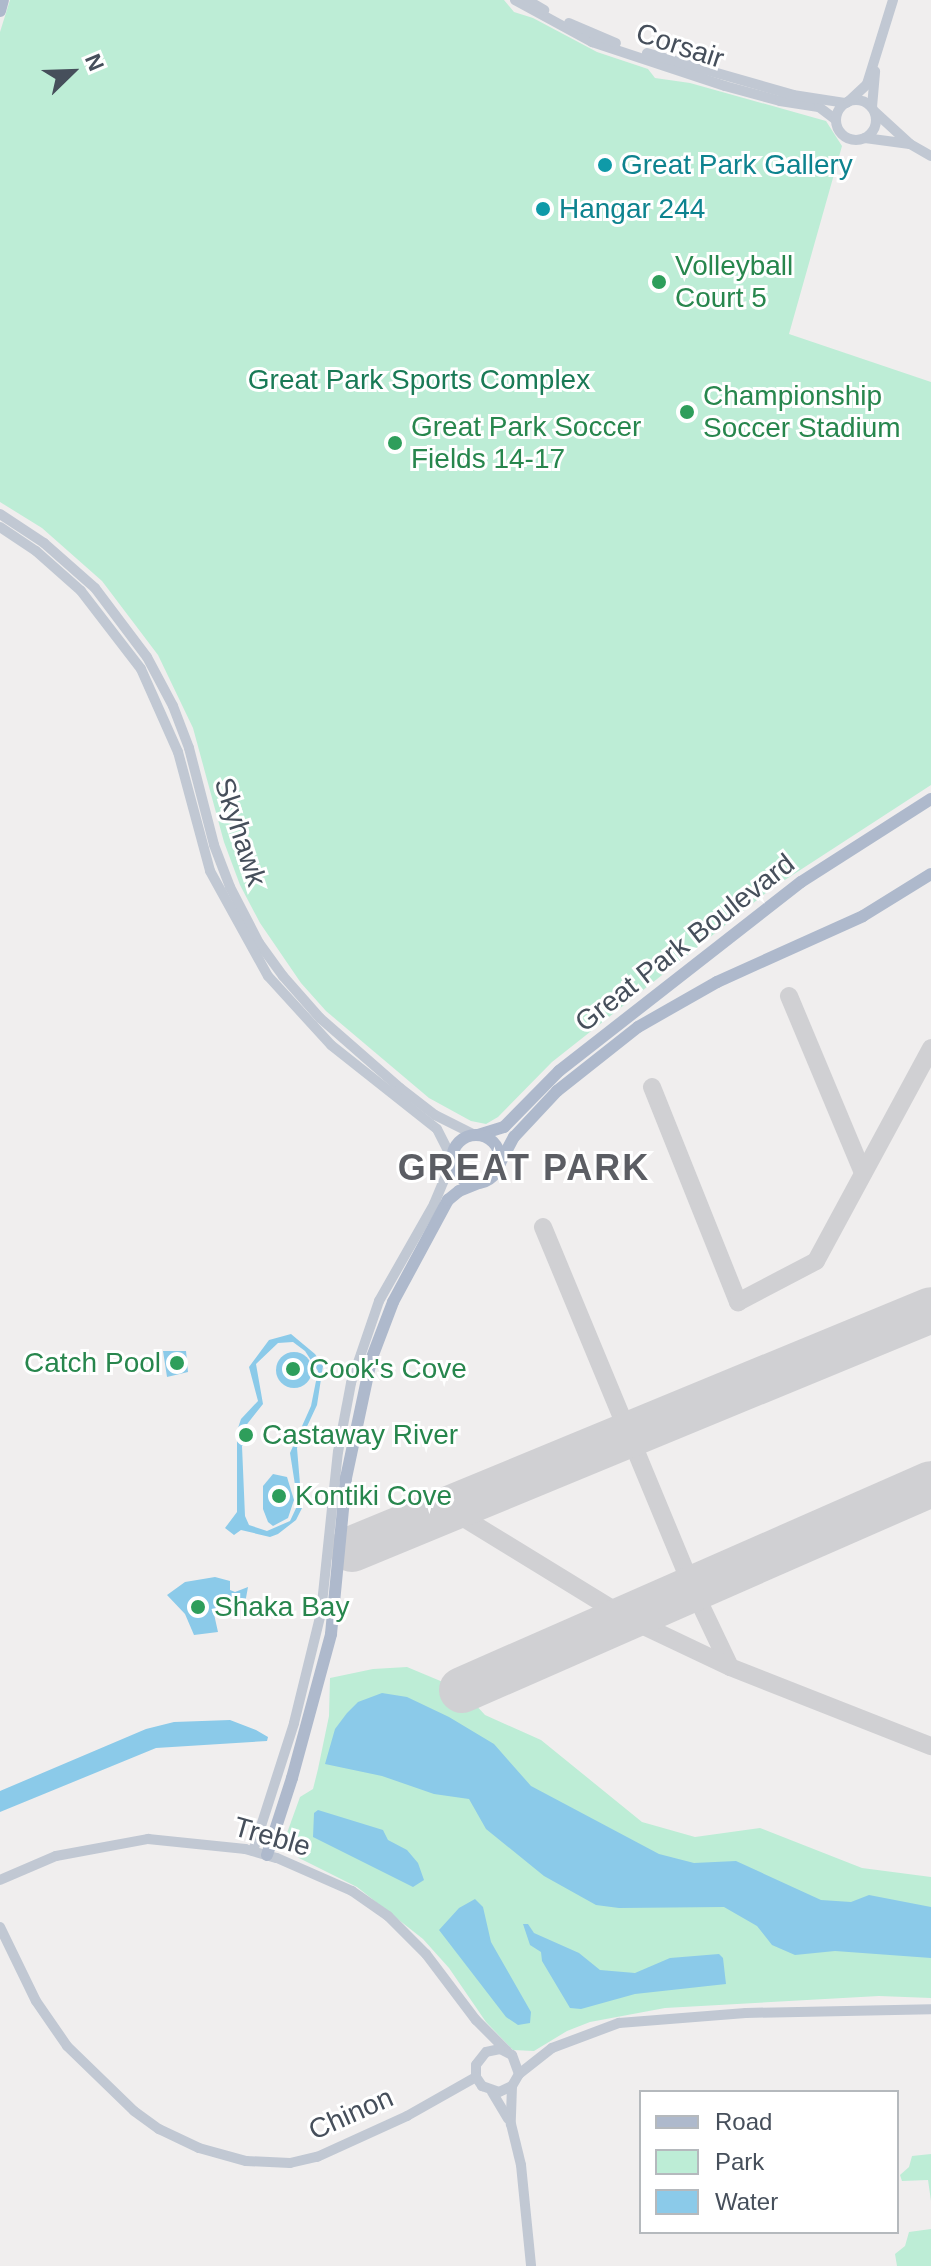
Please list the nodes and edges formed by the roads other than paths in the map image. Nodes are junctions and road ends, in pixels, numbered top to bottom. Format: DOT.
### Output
graph roads {
  1 [pos="3,0"];
  2 [pos="515,0"];
  3 [pos="527,0"];
  4 [pos="893,0"];
  5 [pos="0,11"];
  6 [pos="875,61"];
  7 [pos="847,102"];
  8 [pos="873,110"];
  9 [pos="836,120"];
  10 [pos="865,138"];
  11 [pos="910,144"];
  12 [pos="931,156"];
  13 [pos="0,514"];
  14 [pos="0,527"];
  15 [pos="931,799"];
  16 [pos="931,874"];
  17 [pos="476,1135"];
  18 [pos="452,1159"];
  19 [pos="500,1163"];
  20 [pos="479,1183"];
  21 [pos="253,1851"];
  22 [pos="267,1855"];
  23 [pos="0,1880"];
  24 [pos="0,1927"];
  25 [pos="931,2009"];
  26 [pos="476,2020"];
  27 [pos="486,2052"];
  28 [pos="510,2053"];
  29 [pos="544,2053"];
  30 [pos="519,2074"];
  31 [pos="476,2077"];
  32 [pos="512,2086"];
  33 [pos="492,2092"];
  34 [pos="511,2124"];
  35 [pos="531,2266"];
  1 -- 5 [label="main road"];
  2 -- 9 [label="street, Corsair"];
  3 -- 7 [label="street, Corsair"];
  4 -- 6 [label="street"];
  6 -- 7 [label="street"];
  6 -- 8 [label="street"];
  7 -- 8 [label="street"];
  7 -- 9 [label="street"];
  8 -- 10 [label="street"];
  8 -- 11 [label="street"];
  9 -- 10 [label="street"];
  10 -- 11 [label="street"];
  11 -- 12 [label="street"];
  13 -- 17 [label="street, Skyhawk"];
  14 -- 18 [label="street, Skyhawk"];
  15 -- 17 [label="main road, Great Park Boulevard"];
  16 -- 19 [label="main road, Great Park Boulevard"];
  17 -- 18 [label="main road"];
  17 -- 19 [label="main road"];
  18 -- 20 [label="main road"];
  18 -- 21 [label="street"];
  19 -- 20 [label="main road"];
  20 -- 22 [label="main road"];
  21 -- 22 [label="street, Treble"];
  21 -- 23 [label="street, Treble"];
  22 -- 26 [label="street, Treble"];
  24 -- 31 [label="street, Chinon"];
  25 -- 29 [label="street"];
  26 -- 27 [label="street, Treble"];
  26 -- 28 [label="street, Treble"];
  27 -- 28 [label="street"];
  27 -- 31 [label="street"];
  28 -- 29 [label="street"];
  28 -- 30 [label="street"];
  29 -- 30 [label="street"];
  30 -- 32 [label="street"];
  31 -- 33 [label="street"];
  32 -- 33 [label="street"];
  32 -- 34 [label="street"];
  33 -- 34 [label="street"];
  34 -- 35 [label="street"];
}
